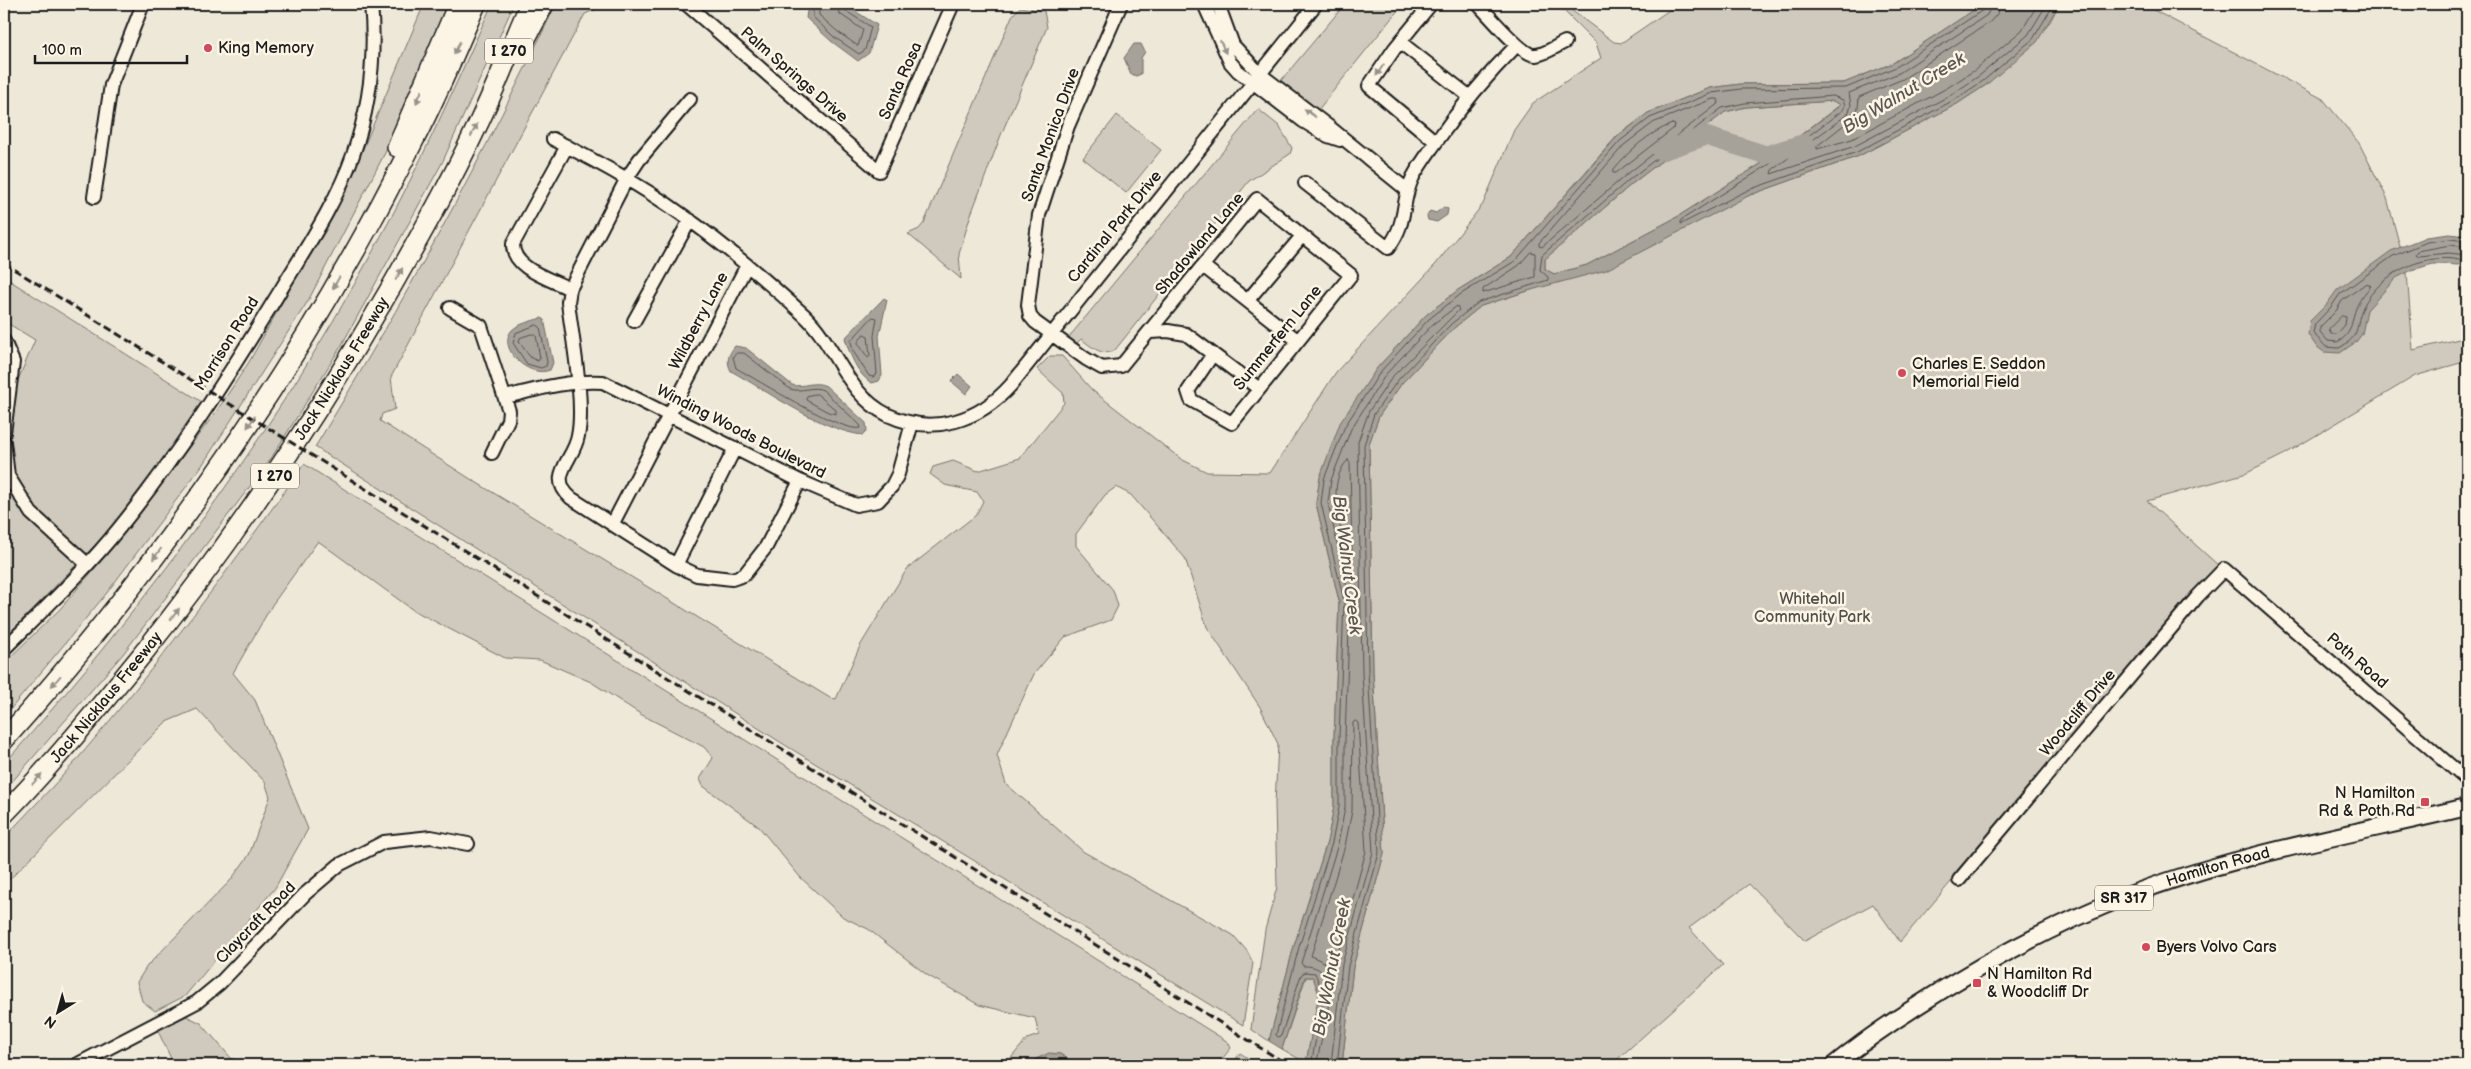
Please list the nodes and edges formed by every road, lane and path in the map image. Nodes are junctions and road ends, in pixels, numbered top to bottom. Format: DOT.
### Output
graph roads {
  1 [pos="143,4"];
  2 [pos="371,4"];
  3 [pos="458,4"];
  4 [pos="476,4"];
  5 [pos="530,4"];
  6 [pos="544,4"];
  7 [pos="686,4"];
  8 [pos="953,4"];
  9 [pos="1121,4"];
  10 [pos="1204,4"];
  11 [pos="1218,4"];
  12 [pos="1316,4"];
  13 [pos="1431,4"];
  14 [pos="1478,4"];
  15 [pos="1400,42"];
  16 [pos="1565,42"];
  17 [pos="1517,45"];
  18 [pos="1256,78"];
  19 [pos="1470,97"];
  20 [pos="490,99"];
  21 [pos="690,99"];
  22 [pos="553,139"];
  23 [pos="1436,142"];
  24 [pos="567,146"];
  25 [pos="879,171"];
  26 [pos="627,178"];
  27 [pos="1305,183"];
  28 [pos="1407,190"];
  29 [pos="94,197"];
  30 [pos="377,210"];
  31 [pos="690,220"];
  32 [pos="1302,236"];
  33 [pos="1203,266"];
  34 [pos="746,267"];
  35 [pos="1351,276"];
  36 [pos="570,289"];
  37 [pos="1248,300"];
  38 [pos="450,308"];
  39 [pos="634,321"];
  40 [pos="1150,332"];
  41 [pos="1050,335"];
  42 [pos="1296,340"];
  43 [pos="4,341"];
  44 [pos="1213,354"];
  45 [pos="577,381"];
  46 [pos="1258,388"];
  47 [pos="506,398"];
  48 [pos="668,414"];
  49 [pos="912,423"];
  50 [pos="4,433"];
  51 [pos="4,442"];
  52 [pos="735,448"];
  53 [pos="492,452"];
  54 [pos="800,481"];
  55 [pos="612,524"];
  56 [pos="88,564"];
  57 [pos="676,565"];
  58 [pos="2224,569"];
  59 [pos="4,649"];
  60 [pos="4,740"];
  61 [pos="2467,780"];
  62 [pos="2467,807"];
  63 [pos="4,814"];
  64 [pos="468,844"];
  65 [pos="1959,880"];
  66 [pos="76,1065"];
  67 [pos="1834,1065"];
  1 -- 29 [label="street"];
  2 -- 56 [label="street, Morrison Road"];
  3 -- 30 [label="highway, one-way"];
  4 -- 30 [label="highway, I 270, one-way"];
  5 -- 20 [label="highway, Jack Nicklaus Freeway / I 270"];
  6 -- 20 [label="highway"];
  7 -- 25 [label="street, Palm Springs Drive"];
  8 -- 25 [label="street, Santa Rosa"];
  9 -- 41 [label="street, Santa Monica Drive"];
  10 -- 18 [label="street, one-way"];
  11 -- 18 [label="street"];
  12 -- 18 [label="street, Cardinal Park Drive"];
  13 -- 15 [label="street"];
  14 -- 17 [label="street"];
  15 -- 19 [label="street"];
  15 -- 23 [label="street, one-way"];
  16 -- 17 [label="street"];
  17 -- 19 [label="street"];
  18 -- 28 [label="street"];
  18 -- 41 [label="street, Cardinal Park Drive"];
  19 -- 23 [label="street"];
  63 -- 20 [label="highway, Jack Nicklaus Freeway / I 270, one-way"];
  21 -- 26 [label="street"];
  22 -- 24 [label="street, Cardinal Park Drive"];
  23 -- 28 [label="street"];
  24 -- 26 [label="street, Cardinal Park Drive"];
  24 -- 36 [label="street"];
  26 -- 31 [label="street, Cardinal Park Drive"];
  26 -- 36 [label="street"];
  27 -- 28 [label="street"];
  30 -- 60 [label="highway, I 270, one-way"];
  31 -- 34 [label="street, Cardinal Park Drive"];
  31 -- 39 [label="street"];
  32 -- 33 [label="street, Shadowland Lane"];
  32 -- 35 [label="street, Shadowland Lane"];
  32 -- 37 [label="street"];
  33 -- 37 [label="street"];
  33 -- 40 [label="street, Shadowland Lane"];
  34 -- 48 [label="street, Wildberry Lane"];
  34 -- 49 [label="street, Cardinal Park Drive"];
  35 -- 42 [label="street, Summerfern Lane"];
  36 -- 45 [label="street"];
  37 -- 42 [label="street"];
  38 -- 47 [label="street"];
  40 -- 41 [label="street, Santa Monica Drive"];
  40 -- 44 [label="street"];
  41 -- 49 [label="street, Cardinal Park Drive"];
  42 -- 46 [label="street, Summerfern Lane"];
  43 -- 50 [label="street"];
  44 -- 46 [label="street"];
  44 -- 46 [label="street, Summerfern Lane"];
  45 -- 47 [label="street, Winding Woods Boulevard"];
  45 -- 48 [label="street, Winding Woods Boulevard"];
  45 -- 55 [label="street"];
  47 -- 53 [label="street"];
  48 -- 52 [label="street, Winding Woods Boulevard"];
  48 -- 55 [label="street, Wildberry Lane"];
  49 -- 54 [label="street, Winding Woods Boulevard"];
  51 -- 56 [label="street"];
  52 -- 54 [label="street, Winding Woods Boulevard"];
  52 -- 57 [label="street"];
  54 -- 57 [label="street"];
  55 -- 57 [label="street"];
  56 -- 59 [label="street, Morrison Road"];
  58 -- 61 [label="street, Poth Road"];
  58 -- 65 [label="street, Woodcliff Drive"];
  62 -- 67 [label="main road, Hamilton Road / SR 317"];
  64 -- 66 [label="street, Claycraft Road"];
}
